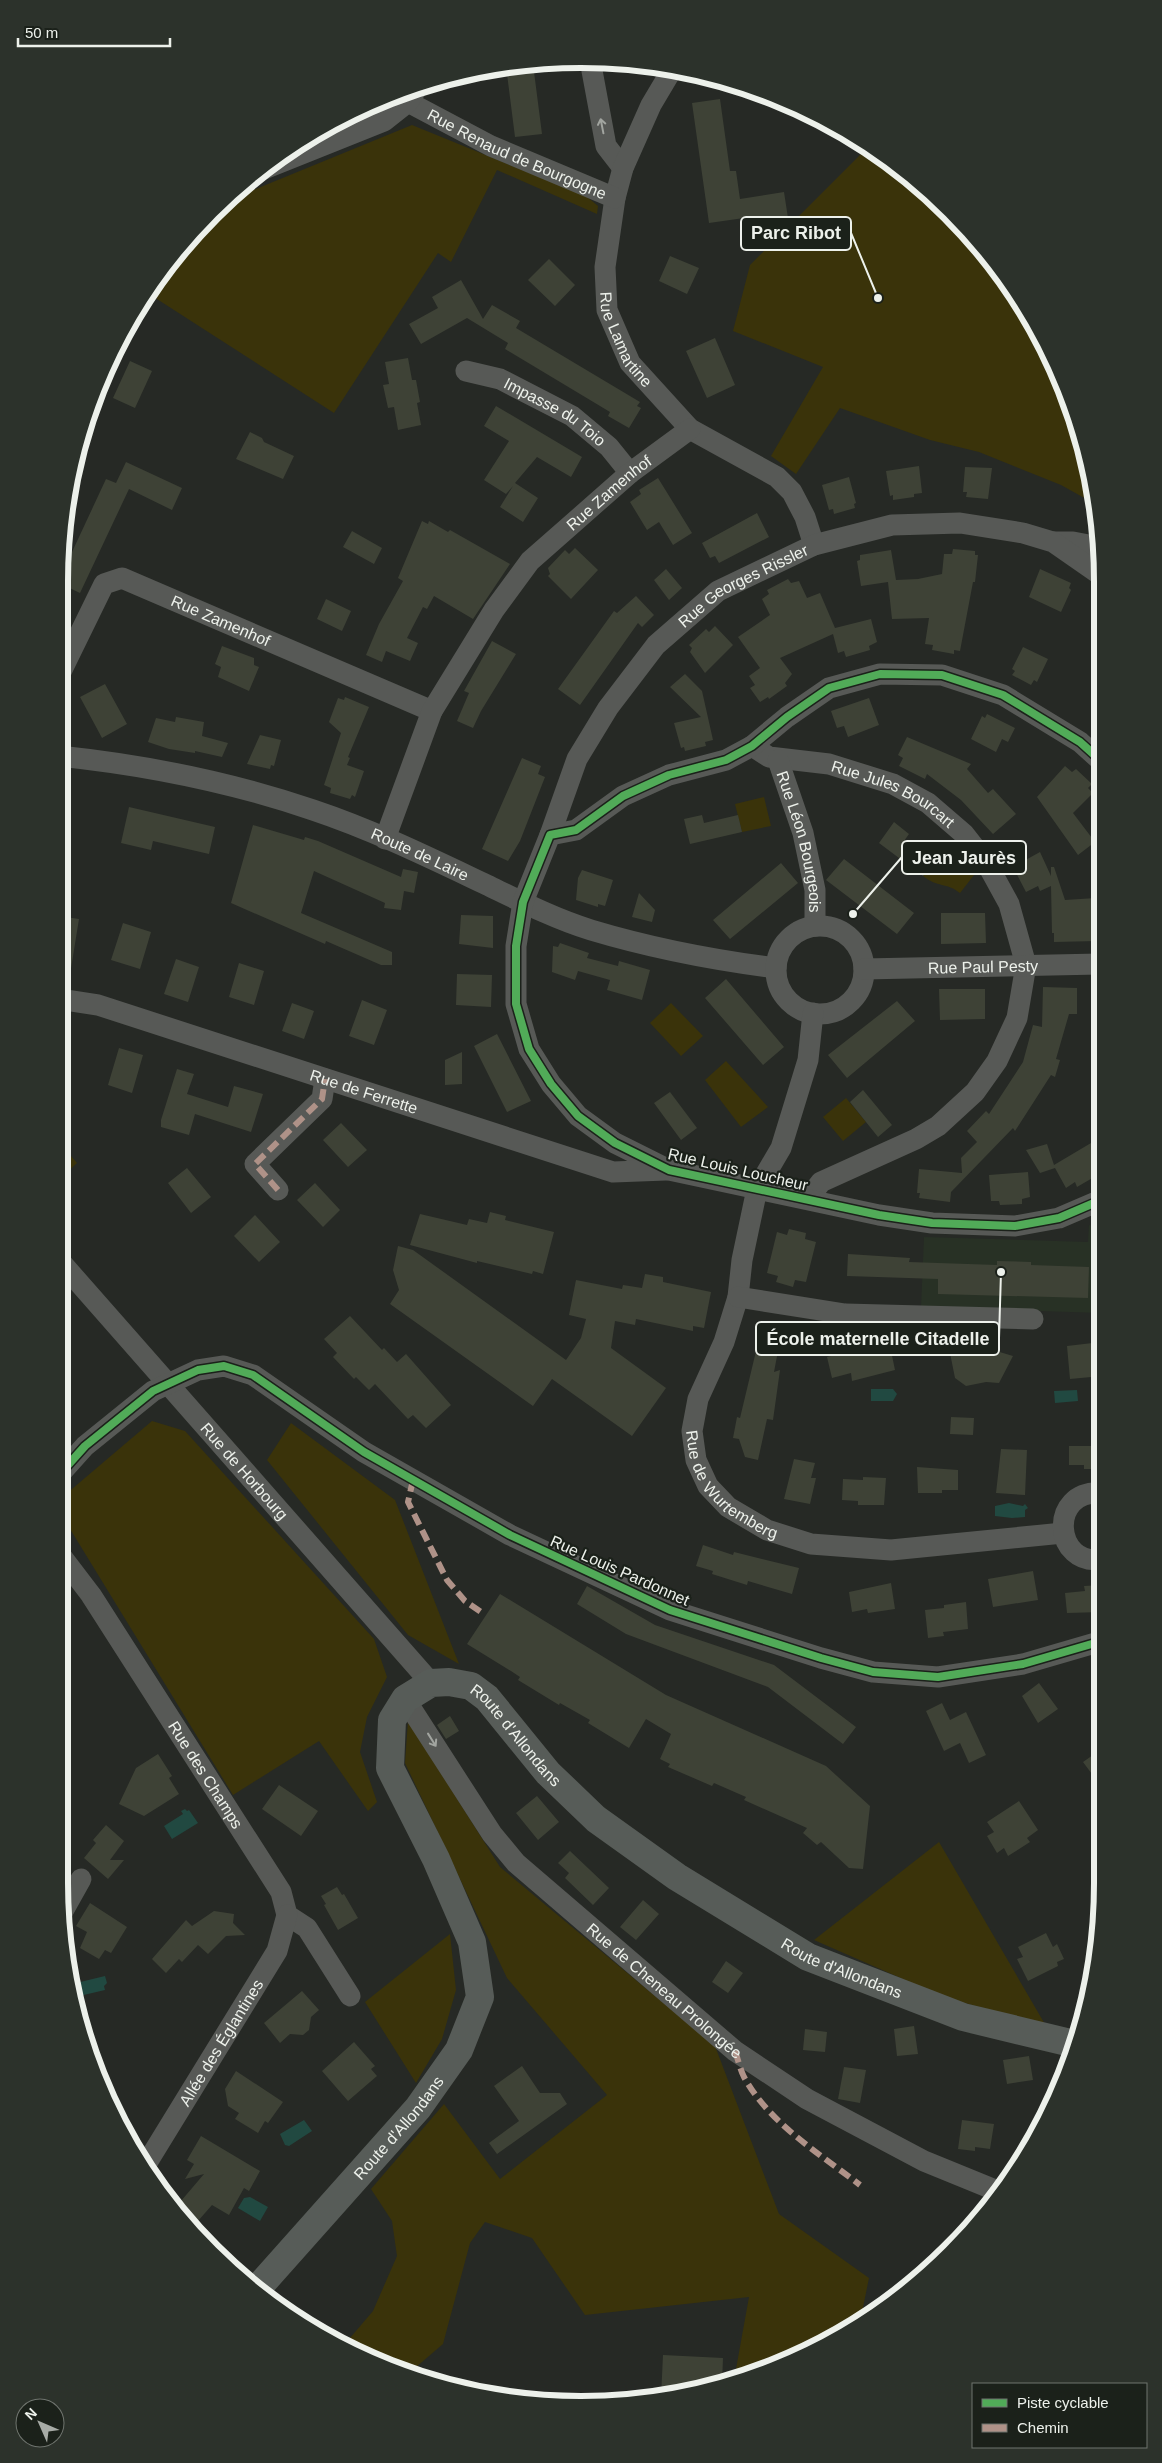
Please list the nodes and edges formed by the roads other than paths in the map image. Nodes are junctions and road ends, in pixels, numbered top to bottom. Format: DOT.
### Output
graph roads {
  1 [pos="592,68"];
  2 [pos="669,75"];
  3 [pos="414,96"];
  4 [pos="411,97"];
  5 [pos="290,159"];
  6 [pos="623,168"];
  7 [pos="615,198"];
  8 [pos="466,371"];
  9 [pos="690,429"];
  10 [pos="630,473"];
  11 [pos="1053,542"];
  12 [pos="814,545"];
  13 [pos="1093,546"];
  14 [pos="1094,570"];
  15 [pos="68,658"];
  16 [pos="432,711"];
  17 [pos="752,746"];
  18 [pos="1094,755"];
  19 [pos="68,757"];
  20 [pos="778,760"];
  21 [pos="550,834"];
  22 [pos="386,839"];
  23 [pos="523,902"];
  24 [pos="815,926"];
  25 [pos="1094,964"];
  26 [pos="1026,965"];
  27 [pos="776,968"];
  28 [pos="864,969"];
  29 [pos="68,1000"];
  30 [pos="814,1013"];
  31 [pos="325,1079"];
  32 [pos="669,1170"];
  33 [pos="757,1189"];
  34 [pos="278,1190"];
  35 [pos="808,1199"];
  36 [pos="1094,1203"];
  37 [pos="68,1270"];
  38 [pos="738,1297"];
  39 [pos="1033,1319"];
  40 [pos="167,1383"];
  41 [pos="68,1465"];
  42 [pos="1094,1493"];
  43 [pos="1063,1532"];
  44 [pos="1094,1559"];
  45 [pos="68,1565"];
  46 [pos="1094,1643"];
  47 [pos="431,1683"];
  48 [pos="406,1699"];
  49 [pos="81,1879"];
  50 [pos="69,1901"];
  51 [pos="287,1915"];
  52 [pos="350,1996"];
  53 [pos="1068,2042"];
  54 [pos="149,2159"];
  55 [pos="992,2189"];
  56 [pos="262,2284"];
  6 -- 1 [label="street, Rue Renaud de Bourgogne, one-way"];
  2 -- 6 [label="street, Rue Lamartine"];
  3 -- 7 [label="street, Rue Renaud de Bourgogne"];
  4 -- 5 [label="street"];
  6 -- 7 [label="street, Rue Lamartine"];
  7 -- 9 [label="street, Rue Lamartine"];
  8 -- 10 [label="street, Impasse du Toio"];
  9 -- 10 [label="street, Rue Zamenhof"];
  9 -- 12 [label="street, Rue Lamartine"];
  10 -- 16 [label="street, Rue Zamenhof"];
  11 -- 12 [label="street, Rue Georges Rissler"];
  11 -- 13 [label="street"];
  11 -- 14 [label="street"];
  12 -- 21 [label="street, Rue Georges Rissler"];
  15 -- 16 [label="street, Rue Zamenhof"];
  16 -- 22 [label="street, Rue Zamenhof"];
  17 -- 18 [label="street"];
  17 -- 20 [label="street, Rue Jules Bourcart"];
  17 -- 21 [label="street"];
  19 -- 22 [label="street, Route de Laire"];
  20 -- 24 [label="street, Rue Léon Bourgeois"];
  20 -- 26 [label="street, Rue Jules Bourcart"];
  21 -- 23 [label="street"];
  22 -- 23 [label="street, Route de Laire"];
  23 -- 27 [label="street, Route de Laire"];
  23 -- 32 [label="street, Rue Louis Loucheur"];
  24 -- 27 [label="street"];
  24 -- 28 [label="street"];
  25 -- 26 [label="street, Rue Paul Pesty"];
  26 -- 28 [label="street, Rue Paul Pesty"];
  26 -- 35 [label="street, Rue Jules Bourcart"];
  27 -- 30 [label="street"];
  28 -- 30 [label="street"];
  29 -- 31 [label="street, Rue de Ferrette"];
  30 -- 33 [label="street, Rue de Wurtemberg"];
  31 -- 32 [label="street, Rue de Ferrette"];
  31 -- 34 [label="street"];
  32 -- 33 [label="street, Rue Louis Loucheur"];
  33 -- 35 [label="street, Rue Louis Loucheur"];
  33 -- 38 [label="street, Rue de Wurtemberg"];
  35 -- 36 [label="street, Rue Louis Loucheur"];
  37 -- 40 [label="street, Rue de Horbourg"];
  38 -- 39 [label="street"];
  38 -- 43 [label="street, Rue de Wurtemberg"];
  40 -- 41 [label="street, Rue Louis Pardonnet"];
  40 -- 46 [label="street, Rue Louis Pardonnet"];
  40 -- 47 [label="street, Rue de Horbourg"];
  42 -- 43 [label="street"];
  43 -- 44 [label="street"];
  45 -- 51 [label="street, Rue des Champs"];
  47 -- 48 [label="main road, Route d'Allondans"];
  47 -- 53 [label="main road, Route d'Allondans"];
  48 -- 55 [label="street, Rue de Cheneau Prolongée, one-way"];
  48 -- 56 [label="main road, Route d'Allondans"];
  49 -- 50 [label="street"];
  51 -- 52 [label="street"];
  51 -- 54 [label="street, Allée des Églantines"];
}
